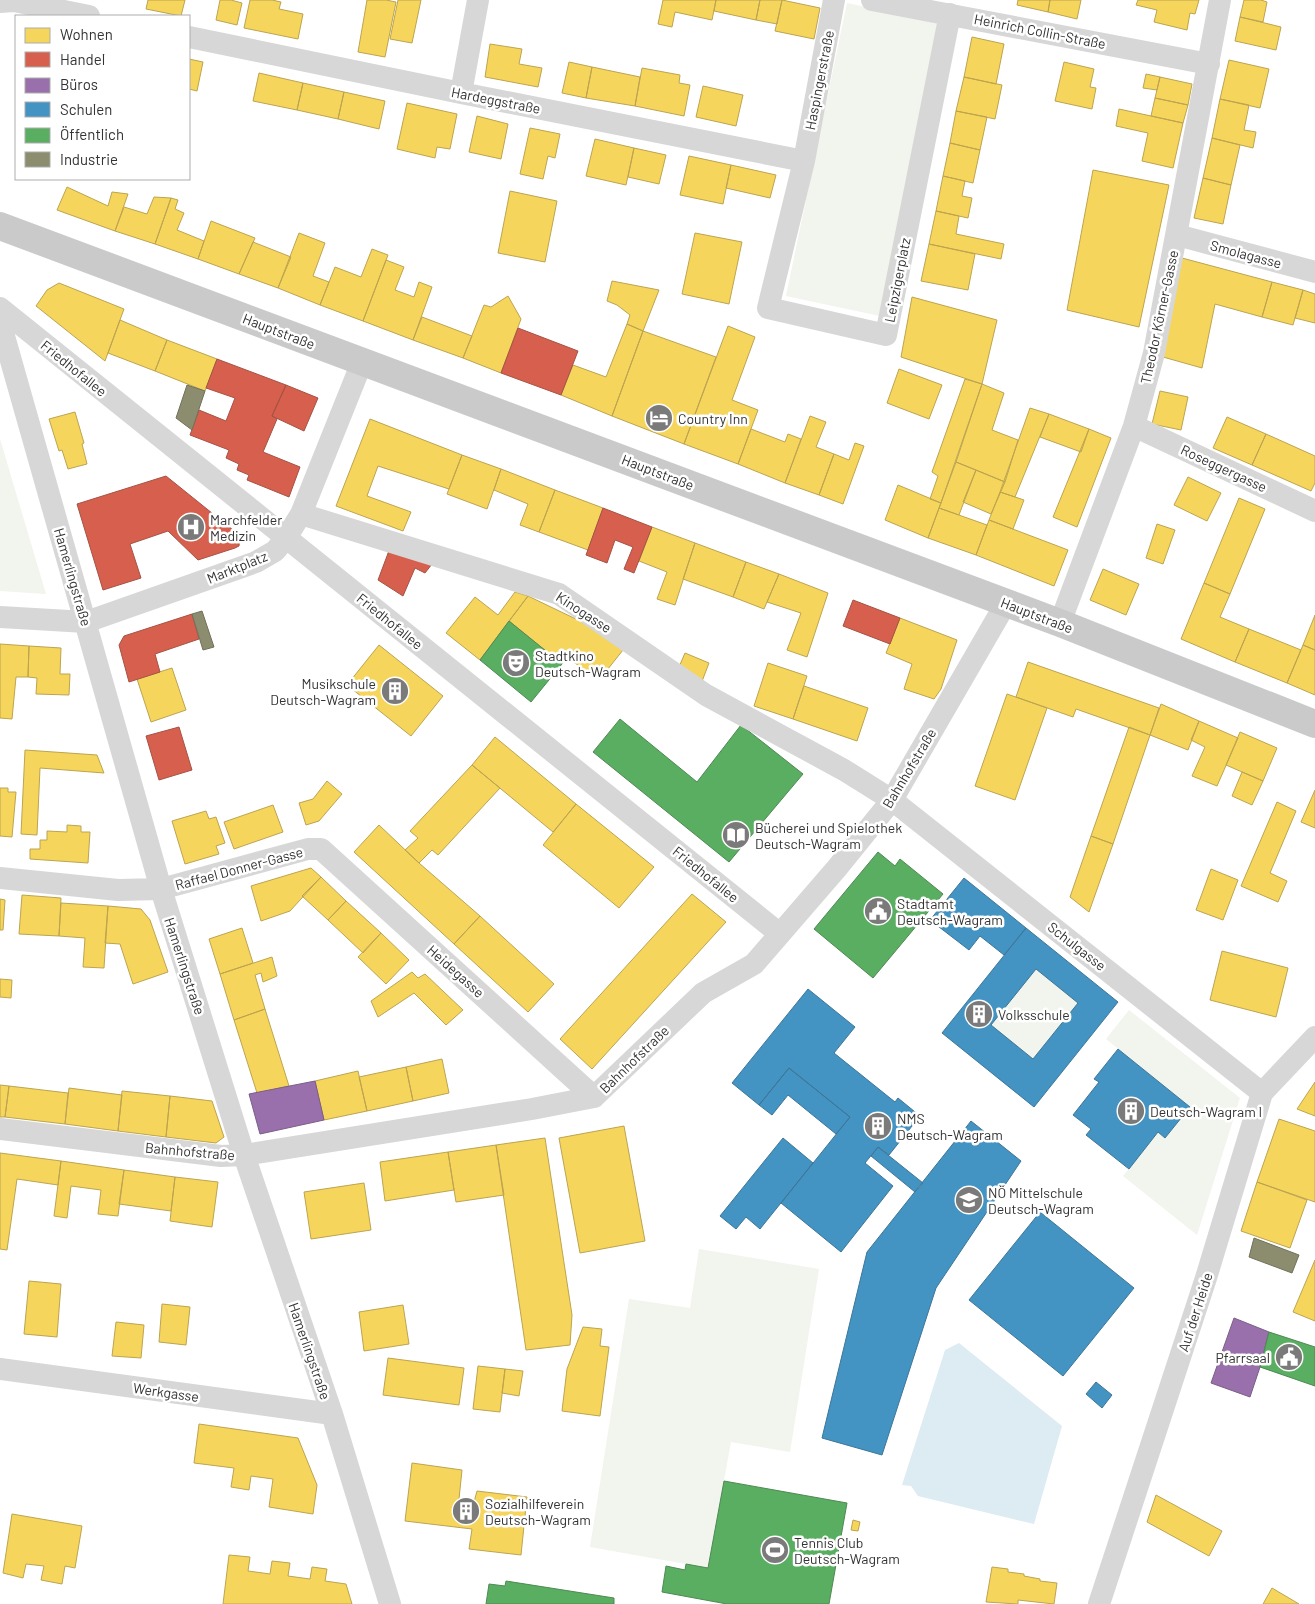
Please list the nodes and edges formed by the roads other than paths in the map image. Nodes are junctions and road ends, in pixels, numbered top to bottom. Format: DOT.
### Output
graph roads {
  1 [pos="478,0"];
  2 [pos="834,0"];
  3 [pos="872,0"];
  4 [pos="1220,0"];
  5 [pos="0,2"];
  6 [pos="950,14"];
  7 [pos="84,15"];
  8 [pos="190,37"];
  9 [pos="1208,64"];
  10 [pos="461,93"];
  11 [pos="804,161"];
  12 [pos="0,226"];
  13 [pos="1177,235"];
  14 [pos="1315,272"];
  15 [pos="0,308"];
  16 [pos="0,322"];
  17 [pos="362,362"];
  18 [pos="1134,426"];
  19 [pos="1315,511"];
  20 [pos="301,514"];
  21 [pos="286,538"];
  22 [pos="1006,603"];
  23 [pos="0,617"];
  24 [pos="86,622"];
  25 [pos="1060,623"];
  26 [pos="1315,724"];
  27 [pos="892,800"];
  28 [pos="317,848"];
  29 [pos="0,878"];
  30 [pos="161,889"];
  31 [pos="780,934"];
  32 [pos="1315,1037"];
  33 [pos="1262,1093"];
  34 [pos="594,1097"];
  35 [pos="0,1130"];
  36 [pos="244,1155"];
  37 [pos="0,1369"];
  38 [pos="332,1414"];
  39 [pos="390,1604"];
  40 [pos="1099,1604"];
  1 -- 10 [label="street"];
  2 -- 11 [label="street, Haspingerstraße"];
  3 -- 6 [label="street, Heinrich Collin-Straße"];
  4 -- 9 [label="street, Theodor Körner-Gasse"];
  5 -- 7 [label="street"];
  6 -- 9 [label="street, Heinrich Collin-Straße"];
  6 -- 11 [label="street, Leipzigerplatz"];
  8 -- 10 [label="street, Hardeggstraße"];
  9 -- 13 [label="street, Theodor Körner-Gasse"];
  10 -- 11 [label="street, Hardeggstraße"];
  12 -- 17 [label="main road, Hauptstraße"];
  13 -- 14 [label="street, Smolagasse"];
  13 -- 18 [label="street, Theodor Körner-Gasse"];
  15 -- 21 [label="street, Friedhofallee"];
  16 -- 24 [label="street, Hamerlingstraße"];
  17 -- 20 [label="street, Marktplatz"];
  17 -- 22 [label="main road, Hauptstraße"];
  18 -- 19 [label="street, Roseggergasse"];
  18 -- 25 [label="street, Theodor Körner-Gasse"];
  20 -- 21 [label="street, Marktplatz"];
  20 -- 27 [label="street, Kinogasse"];
  21 -- 24 [label="street, Marktplatz"];
  21 -- 31 [label="street, Friedhofallee"];
  22 -- 25 [label="main road, Hauptstraße"];
  22 -- 27 [label="street, Bahnhofstraße"];
  23 -- 24 [label="street"];
  24 -- 30 [label="street, Hamerlingstraße"];
  25 -- 26 [label="main road, Hauptstraße"];
  27 -- 31 [label="street, Bahnhofstraße"];
  27 -- 33 [label="street, Schulgasse"];
  28 -- 30 [label="street, Raffael Donner-Gasse"];
  28 -- 34 [label="street, Heidegasse"];
  29 -- 30 [label="street, Raffael Donner-Gasse"];
  30 -- 36 [label="street, Hamerlingstraße"];
  31 -- 34 [label="street, Bahnhofstraße"];
  32 -- 33 [label="street, Auf der Heide"];
  33 -- 40 [label="street, Auf der Heide"];
  34 -- 36 [label="street, Bahnhofstraße"];
  35 -- 36 [label="street, Bahnhofstraße"];
  36 -- 38 [label="street, Hamerlingstraße"];
  37 -- 38 [label="street, Werkgasse"];
  38 -- 39 [label="street, Hamerlingstraße"];
}
